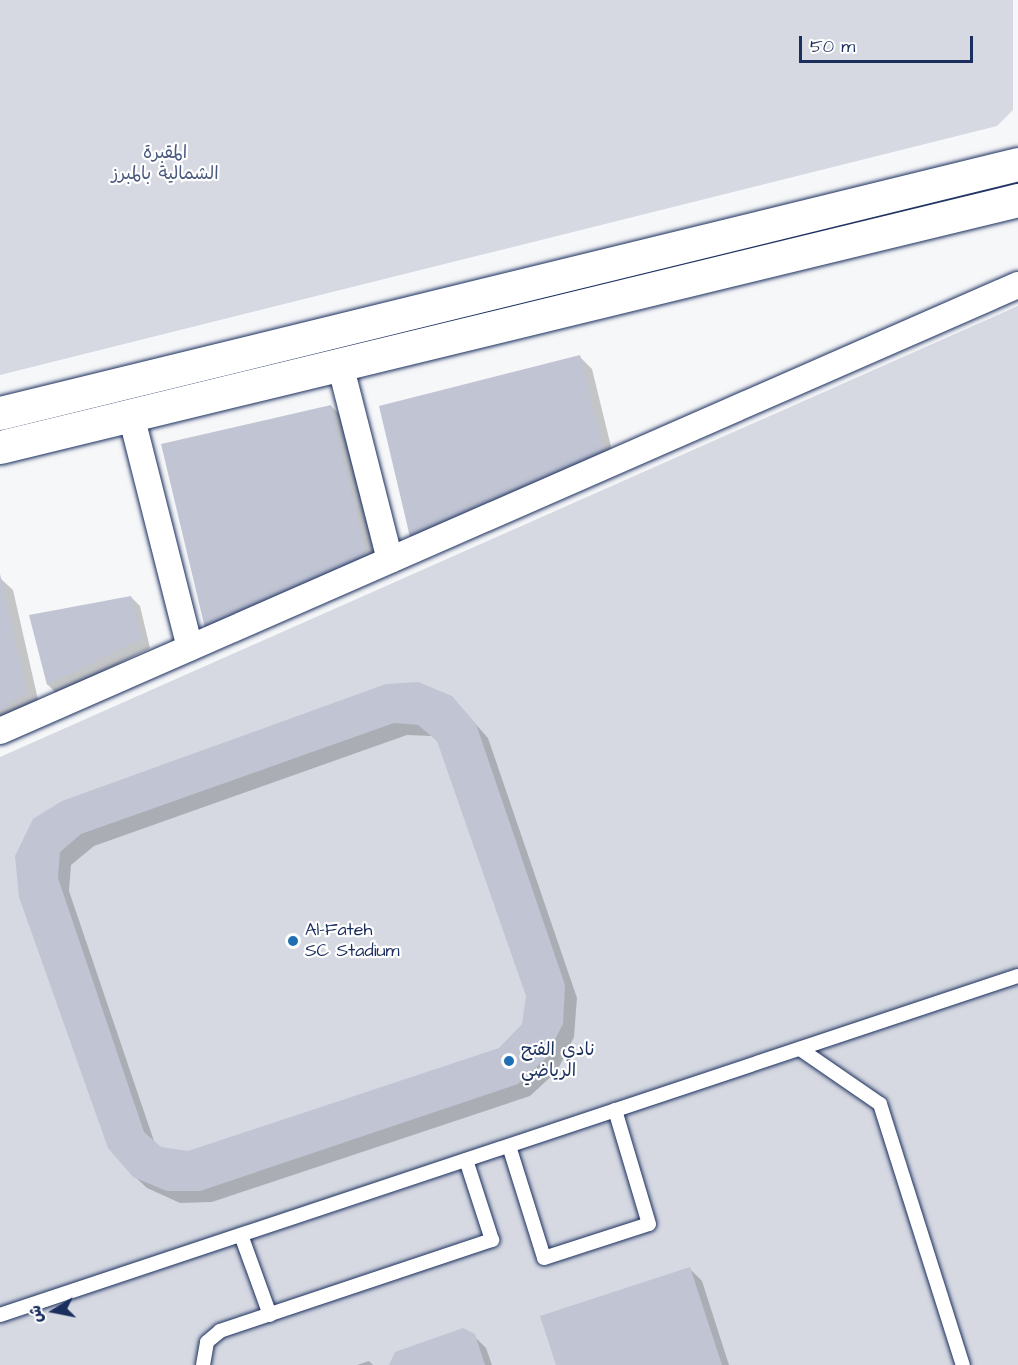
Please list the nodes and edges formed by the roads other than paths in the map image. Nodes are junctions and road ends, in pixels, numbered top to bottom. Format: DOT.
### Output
graph roads {
  1 [pos="1018,164"];
  2 [pos="1018,200"];
  3 [pos="1018,285"];
  4 [pos="340,364"];
  5 [pos="0,413"];
  6 [pos="131,415"];
  7 [pos="0,447"];
  8 [pos="390,560"];
  9 [pos="190,648"];
  10 [pos="0,732"];
  11 [pos="1018,976"];
  12 [pos="800,1049"];
  13 [pos="615,1110"];
  14 [pos="509,1146"];
  15 [pos="466,1160"];
  16 [pos="242,1235"];
  17 [pos="0,1315"];
  18 [pos="270,1315"];
  19 [pos="959,1364"];
  20 [pos="203,1365"];
  1 -- 5 [label="main road"];
  2 -- 4 [label="main road"];
  3 -- 8 [label="street"];
  4 -- 6 [label="main road"];
  4 -- 8 [label="street"];
  6 -- 7 [label="main road"];
  6 -- 9 [label="street"];
  8 -- 9 [label="street"];
  9 -- 10 [label="street"];
  11 -- 12 [label="lane"];
  12 -- 13 [label="lane"];
  12 -- 19 [label="lane"];
  13 -- 14 [label="lane"];
  13 -- 14 [label="lane"];
  14 -- 15 [label="lane"];
  15 -- 16 [label="lane"];
  15 -- 18 [label="lane"];
  16 -- 17 [label="lane"];
  16 -- 18 [label="lane"];
  18 -- 20 [label="lane"];
}
